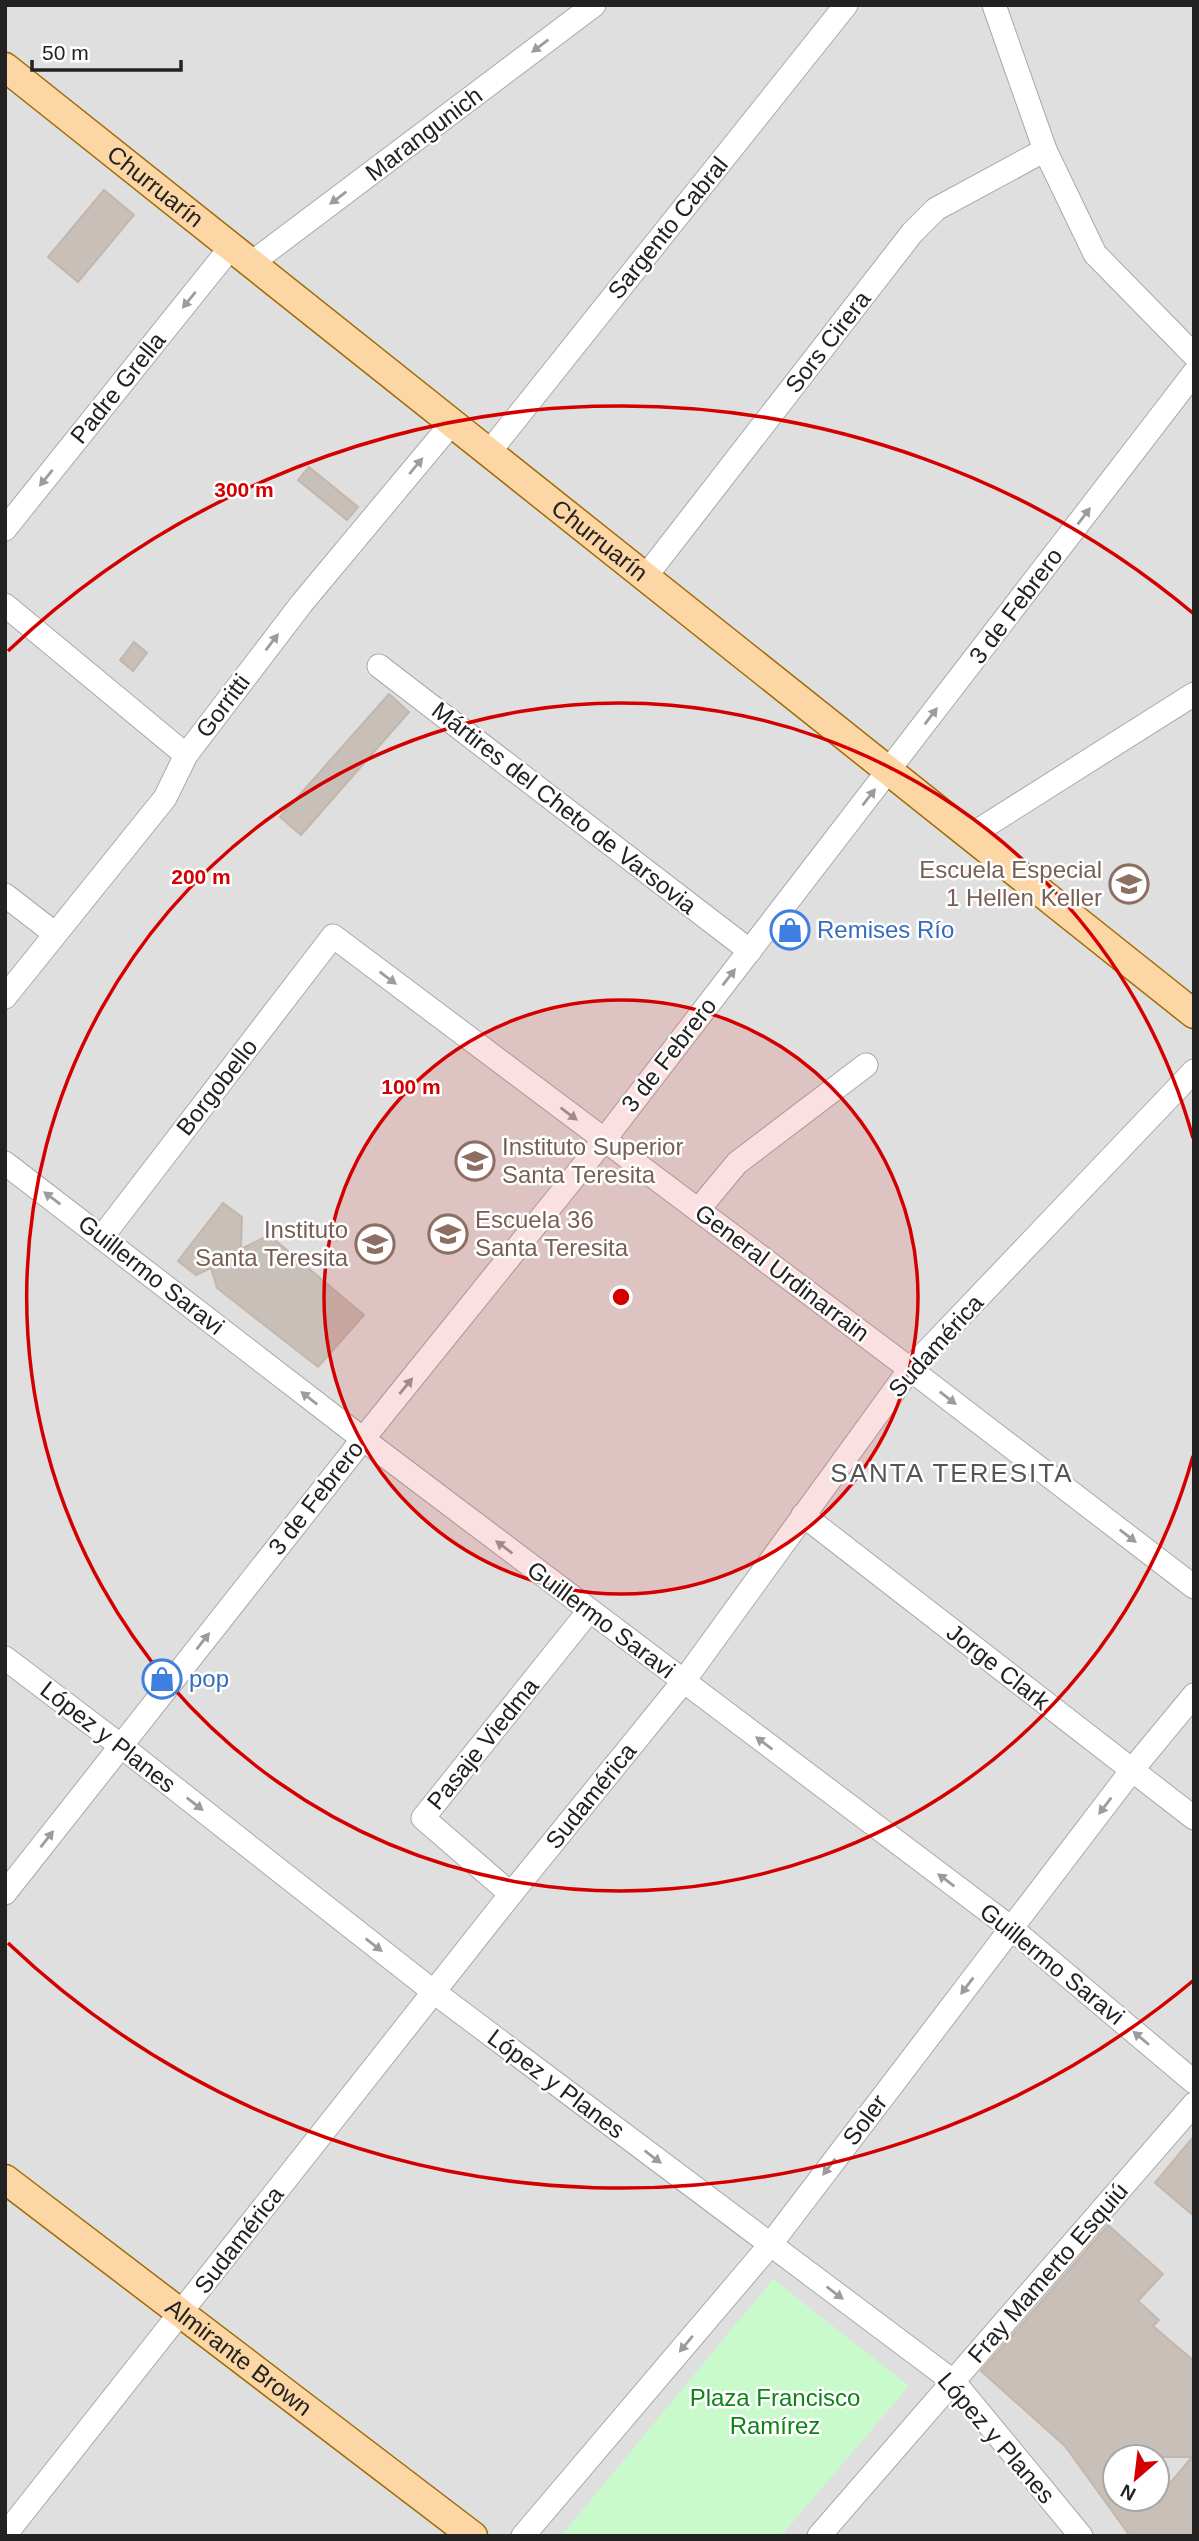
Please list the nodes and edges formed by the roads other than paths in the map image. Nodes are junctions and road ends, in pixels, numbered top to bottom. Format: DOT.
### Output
graph roads {
  1 [pos="594,5"];
  2 [pos="846,5"];
  3 [pos="994,5"];
  4 [pos="5,67"];
  5 [pos="1045,150"];
  6 [pos="242,255"];
  7 [pos="1194,355"];
  8 [pos="1194,373"];
  9 [pos="452,423"];
  10 [pos="490,451"];
  11 [pos="5,529"];
  12 [pos="646,576"];
  13 [pos="5,605"];
  14 [pos="379,666"];
  15 [pos="1194,694"];
  16 [pos="186,755"];
  17 [pos="890,771"];
  18 [pos="971,835"];
  19 [pos="5,895"];
  20 [pos="54,933"];
  21 [pos="333,936"];
  22 [pos="750,951"];
  23 [pos="5,997"];
  24 [pos="1194,1014"];
  25 [pos="866,1065"];
  26 [pos="1194,1071"];
  27 [pos="604,1140"];
  28 [pos="5,1163"];
  29 [pos="698,1210"];
  30 [pos="102,1237"];
  31 [pos="910,1368"];
  32 [pos="363,1439"];
  33 [pos="803,1515"];
  34 [pos="1194,1587"];
  35 [pos="589,1611"];
  36 [pos="5,1658"];
  37 [pos="683,1682"];
  38 [pos="1194,1695"];
  39 [pos="121,1746"];
  40 [pos="1132,1770"];
  41 [pos="1194,1818"];
  42 [pos="5,1893"];
  43 [pos="511,1894"];
  44 [pos="1011,1928"];
  45 [pos="434,1992"];
  46 [pos="1194,2082"];
  47 [pos="1194,2104"];
  48 [pos="5,2179"];
  49 [pos="770,2245"];
  50 [pos="180,2314"];
  51 [pos="954,2382"];
  52 [pos="5,2536"];
  53 [pos="472,2536"];
  54 [pos="523,2536"];
  55 [pos="819,2536"];
  56 [pos="1081,2536"];
  1 -- 6 [label="street, Marangunich, one-way"];
  2 -- 10 [label="street, Sargento Cabral"];
  3 -- 5 [label="street"];
  4 -- 6 [label="main road, Churruarín"];
  5 -- 7 [label="street"];
  5 -- 12 [label="street, Sors Cirera"];
  6 -- 9 [label="main road, Churruarín"];
  6 -- 11 [label="street, Padre Grella, one-way"];
  17 -- 8 [label="street, 3 de Febrero, one-way"];
  9 -- 10 [label="main road, Churruarín"];
  16 -- 9 [label="street, Gorritti, one-way"];
  10 -- 12 [label="main road, Churruarín"];
  12 -- 17 [label="main road, Churruarín"];
  13 -- 16 [label="street"];
  14 -- 22 [label="street, Mártires del Cheto de Varsovia"];
  15 -- 18 [label="street"];
  16 -- 20 [label="street, Gorritti"];
  17 -- 18 [label="main road, Churruarín"];
  22 -- 17 [label="street, 3 de Febrero, one-way"];
  18 -- 24 [label="main road, Churruarín"];
  19 -- 20 [label="street"];
  20 -- 23 [label="street, Gorritti"];
  21 -- 27 [label="street, General Urdinarrain, one-way"];
  21 -- 30 [label="street, Borgobello"];
  27 -- 22 [label="street, 3 de Febrero, one-way"];
  25 -- 29 [label="street"];
  26 -- 31 [label="street, Sudamérica"];
  27 -- 29 [label="street, General Urdinarrain"];
  32 -- 27 [label="street, 3 de Febrero, one-way"];
  30 -- 28 [label="street, Guillermo Saravi, one-way"];
  29 -- 31 [label="street, General Urdinarrain"];
  32 -- 30 [label="street, Guillermo Saravi, one-way"];
  31 -- 33 [label="street, Sudamérica"];
  31 -- 34 [label="street, General Urdinarrain, one-way"];
  35 -- 32 [label="street, Guillermo Saravi, one-way"];
  39 -- 32 [label="street, 3 de Febrero, one-way"];
  33 -- 37 [label="street, Sudamérica"];
  33 -- 40 [label="street, Jorge Clark"];
  35 -- 37 [label="street, Guillermo Saravi"];
  35 -- 43 [label="street, Pasaje Viedma"];
  36 -- 39 [label="street, López y Planes"];
  37 -- 43 [label="street, Sudamérica"];
  44 -- 37 [label="street, Guillermo Saravi, one-way"];
  38 -- 40 [label="street, Soler"];
  42 -- 39 [label="street, 3 de Febrero, one-way"];
  39 -- 45 [label="street, López y Planes, one-way"];
  40 -- 41 [label="street, Jorge Clark"];
  40 -- 44 [label="street, Soler, one-way"];
  43 -- 45 [label="street, Sudamérica"];
  46 -- 44 [label="street, Guillermo Saravi, one-way"];
  44 -- 49 [label="street, Soler, one-way"];
  45 -- 49 [label="street, López y Planes, one-way"];
  45 -- 50 [label="street, Sudamérica"];
  47 -- 51 [label="street, Fray Mamerto Esquiú"];
  48 -- 50 [label="main road, Almirante Brown"];
  49 -- 51 [label="street, López y Planes, one-way"];
  49 -- 54 [label="street, Soler, one-way"];
  50 -- 52 [label="street, Sudamérica"];
  50 -- 53 [label="main road, Almirante Brown"];
  51 -- 55 [label="street, Fray Mamerto Esquiú"];
  51 -- 56 [label="street, López y Planes"];
}
